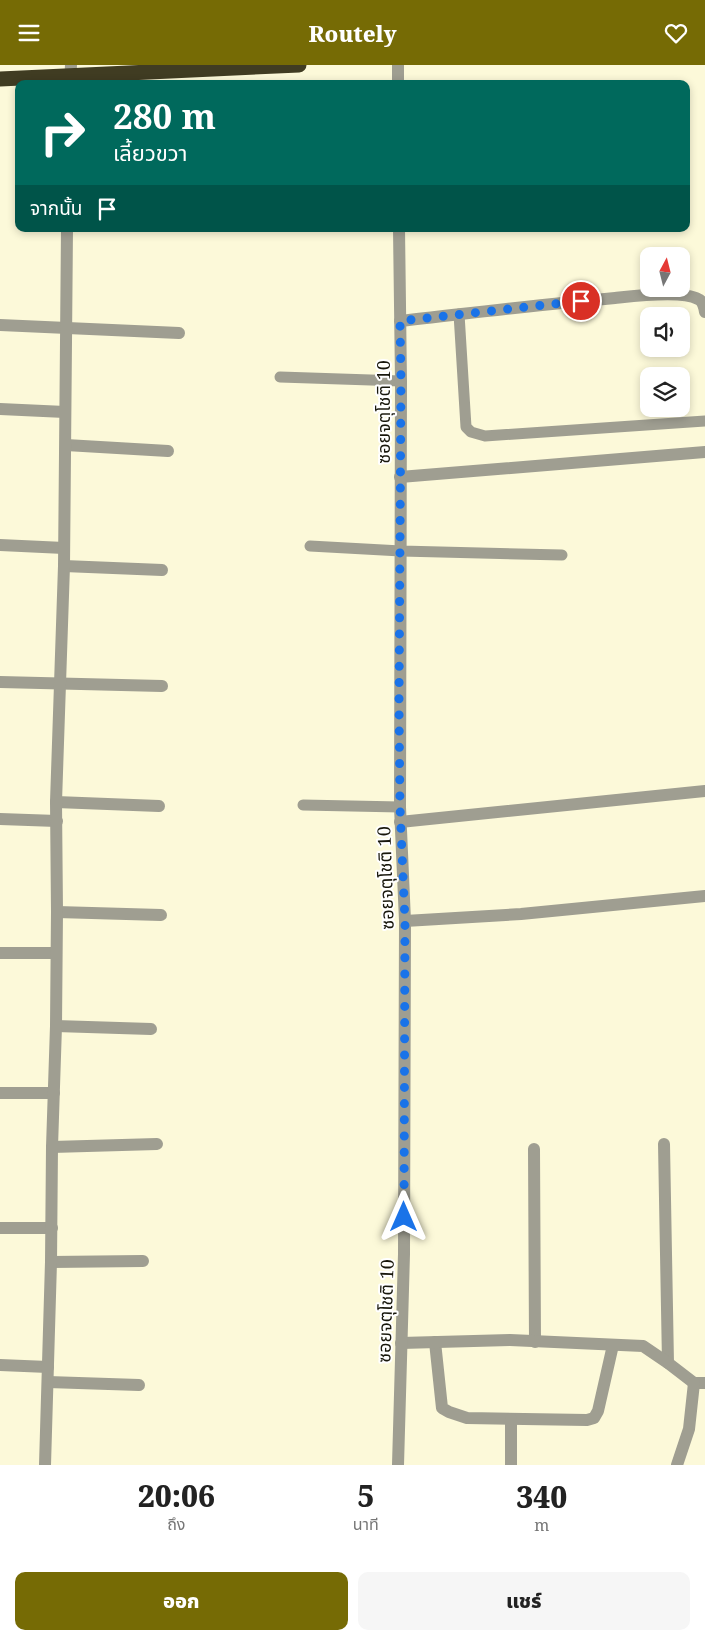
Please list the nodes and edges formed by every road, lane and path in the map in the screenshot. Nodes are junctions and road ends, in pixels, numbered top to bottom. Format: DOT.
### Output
graph roads {
  1 [pos="71,65"];
  2 [pos="299,65"];
  3 [pos="398,65"];
  4 [pos="0,79"];
  5 [pos="70,80"];
  6 [pos="398,80"];
  7 [pos="67,232"];
  8 [pos="399,232"];
  9 [pos="705,312"];
  10 [pos="459,314"];
  11 [pos="400,321"];
  12 [pos="0,325"];
  13 [pos="65,329"];
  14 [pos="179,333"];
  15 [pos="280,377"];
  16 [pos="401,381"];
  17 [pos="0,409"];
  18 [pos="64,412"];
  19 [pos="705,421"];
  20 [pos="66,445"];
  21 [pos="168,451"];
  22 [pos="705,452"];
  23 [pos="400,477"];
  24 [pos="0,545"];
  25 [pos="310,546"];
  26 [pos="64,548"];
  27 [pos="400,551"];
  28 [pos="562,555"];
  29 [pos="64,566"];
  30 [pos="162,570"];
  31 [pos="0,682"];
  32 [pos="60,684"];
  33 [pos="162,687"];
  34 [pos="705,791"];
  35 [pos="56,802"];
  36 [pos="303,805"];
  37 [pos="159,806"];
  38 [pos="400,807"];
  39 [pos="0,819"];
  40 [pos="56,821"];
  41 [pos="400,822"];
  42 [pos="705,896"];
  43 [pos="57,912"];
  44 [pos="161,915"];
  45 [pos="405,921"];
  46 [pos="0,953"];
  47 [pos="56,953"];
  48 [pos="56,1027"];
  49 [pos="151,1029"];
  50 [pos="0,1093"];
  51 [pos="54,1093"];
  52 [pos="157,1144"];
  53 [pos="664,1144"];
  54 [pos="52,1147"];
  55 [pos="534,1149"];
  56 [pos="0,1228"];
  57 [pos="52,1228"];
  58 [pos="144,1261"];
  59 [pos="51,1262"];
  60 [pos="435,1342"];
  61 [pos="535,1342"];
  62 [pos="401,1343"];
  63 [pos="613,1345"];
  64 [pos="668,1363"];
  65 [pos="0,1365"];
  66 [pos="48,1367"];
  67 [pos="48,1382"];
  68 [pos="700,1383"];
  69 [pos="139,1385"];
  70 [pos="511,1419"];
  71 [pos="45,1465"];
  72 [pos="398,1465"];
  73 [pos="511,1465"];
  74 [pos="677,1465"];
  1 -- 5 [label="street"];
  2 -- 4 [label="highway, bridge"];
  3 -- 6 [label="street"];
  7 -- 13 [label="street"];
  8 -- 11 [label="street, ซอยจตุโชติ 10"];
  9 -- 10 [label="street"];
  10 -- 11 [label="street"];
  10 -- 19 [label="lane"];
  11 -- 16 [label="street, ซอยจตุโชติ 10"];
  12 -- 13 [label="street"];
  13 -- 14 [label="street"];
  13 -- 18 [label="street"];
  15 -- 16 [label="lane"];
  16 -- 23 [label="street, ซอยจตุโชติ 10"];
  17 -- 18 [label="street"];
  18 -- 20 [label="street"];
  20 -- 21 [label="street"];
  20 -- 26 [label="street"];
  22 -- 23 [label="street"];
  23 -- 27 [label="street, ซอยจตุโชติ 10"];
  24 -- 26 [label="street"];
  25 -- 27 [label="lane"];
  26 -- 29 [label="street"];
  27 -- 28 [label="lane"];
  27 -- 38 [label="street, ซอยจตุโชติ 10"];
  29 -- 30 [label="street"];
  29 -- 32 [label="street"];
  31 -- 32 [label="street"];
  32 -- 33 [label="street"];
  32 -- 35 [label="street"];
  34 -- 41 [label="street"];
  35 -- 37 [label="street"];
  35 -- 40 [label="street"];
  36 -- 38 [label="lane"];
  38 -- 41 [label="street, ซอยจตุโชติ 10"];
  39 -- 40 [label="street"];
  40 -- 43 [label="street"];
  41 -- 45 [label="street, ซอยจตุโชติ 10"];
  42 -- 45 [label="street"];
  43 -- 44 [label="street"];
  43 -- 47 [label="street"];
  45 -- 62 [label="street, ซอยจตุโชติ 10"];
  46 -- 47 [label="street"];
  47 -- 48 [label="street"];
  48 -- 49 [label="street"];
  48 -- 51 [label="street"];
  50 -- 51 [label="street"];
  51 -- 54 [label="street"];
  52 -- 54 [label="street"];
  53 -- 64 [label="street"];
  54 -- 57 [label="street"];
  55 -- 61 [label="street"];
  56 -- 57 [label="street"];
  57 -- 59 [label="street"];
  58 -- 59 [label="street"];
  59 -- 66 [label="street"];
  60 -- 61 [label="street"];
  60 -- 62 [label="street"];
  60 -- 70 [label="street"];
  61 -- 63 [label="street"];
  62 -- 72 [label="street, ซอยจตุโชติ 10"];
  63 -- 64 [label="street"];
  63 -- 70 [label="street"];
  64 -- 68 [label="street"];
  65 -- 66 [label="street"];
  66 -- 67 [label="street"];
  67 -- 69 [label="street"];
  67 -- 71 [label="street"];
  68 -- 74 [label="street"];
  70 -- 73 [label="street"];
}
